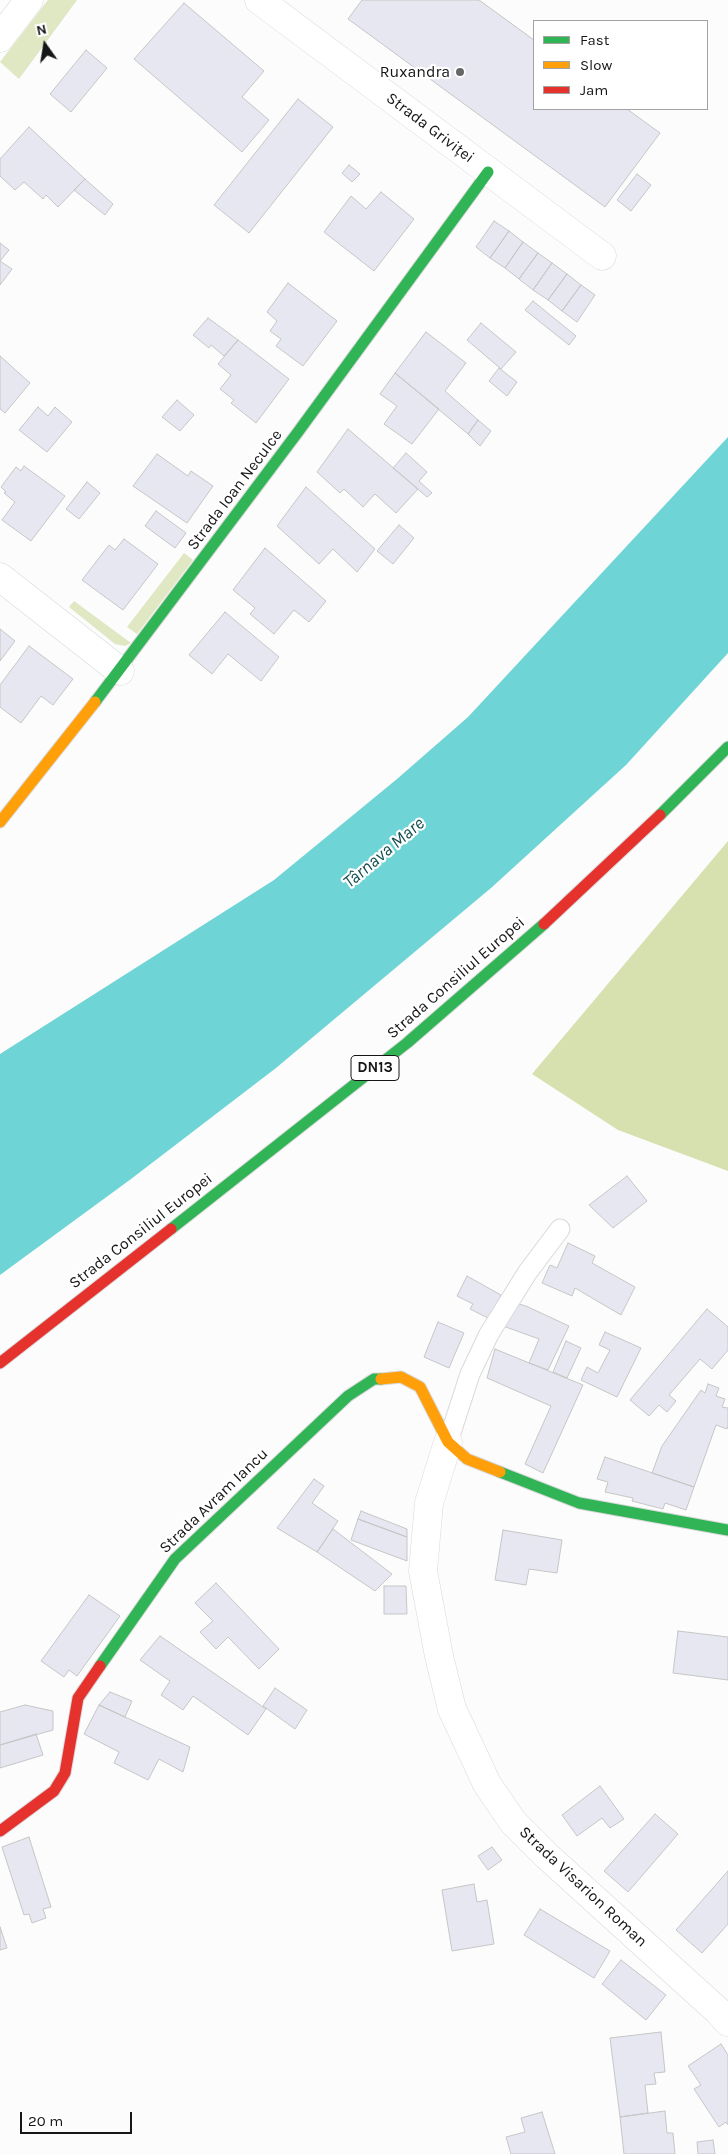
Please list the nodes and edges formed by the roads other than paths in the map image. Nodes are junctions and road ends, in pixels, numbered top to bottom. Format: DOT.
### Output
graph roads {
  1 [pos="29,0"];
  2 [pos="259,0"];
  3 [pos="0,38"];
  4 [pos="488,172"];
  5 [pos="602,256"];
  6 [pos="0,577"];
  7 [pos="120,670"];
  8 [pos="728,747"];
  9 [pos="0,822"];
  10 [pos="560,1228"];
  11 [pos="0,1363"];
  12 [pos="448,1442"];
  13 [pos="728,1530"];
  14 [pos="0,1830"];
  15 [pos="728,2022"];
  1 -- 3 [label="street"];
  2 -- 4 [label="street, Strada Griviței"];
  4 -- 5 [label="street, Strada Griviței"];
  4 -- 7 [label="main road, Strada Ioan Neculce"];
  6 -- 7 [label="street"];
  7 -- 9 [label="main road, Strada Ioan Neculce"];
  8 -- 11 [label="main road, Strada Consiliul Europei / DN13"];
  10 -- 12 [label="lane"];
  12 -- 13 [label="main road"];
  12 -- 14 [label="main road, Strada Avram Iancu"];
  12 -- 15 [label="street, Strada Visarion Roman"];
}
